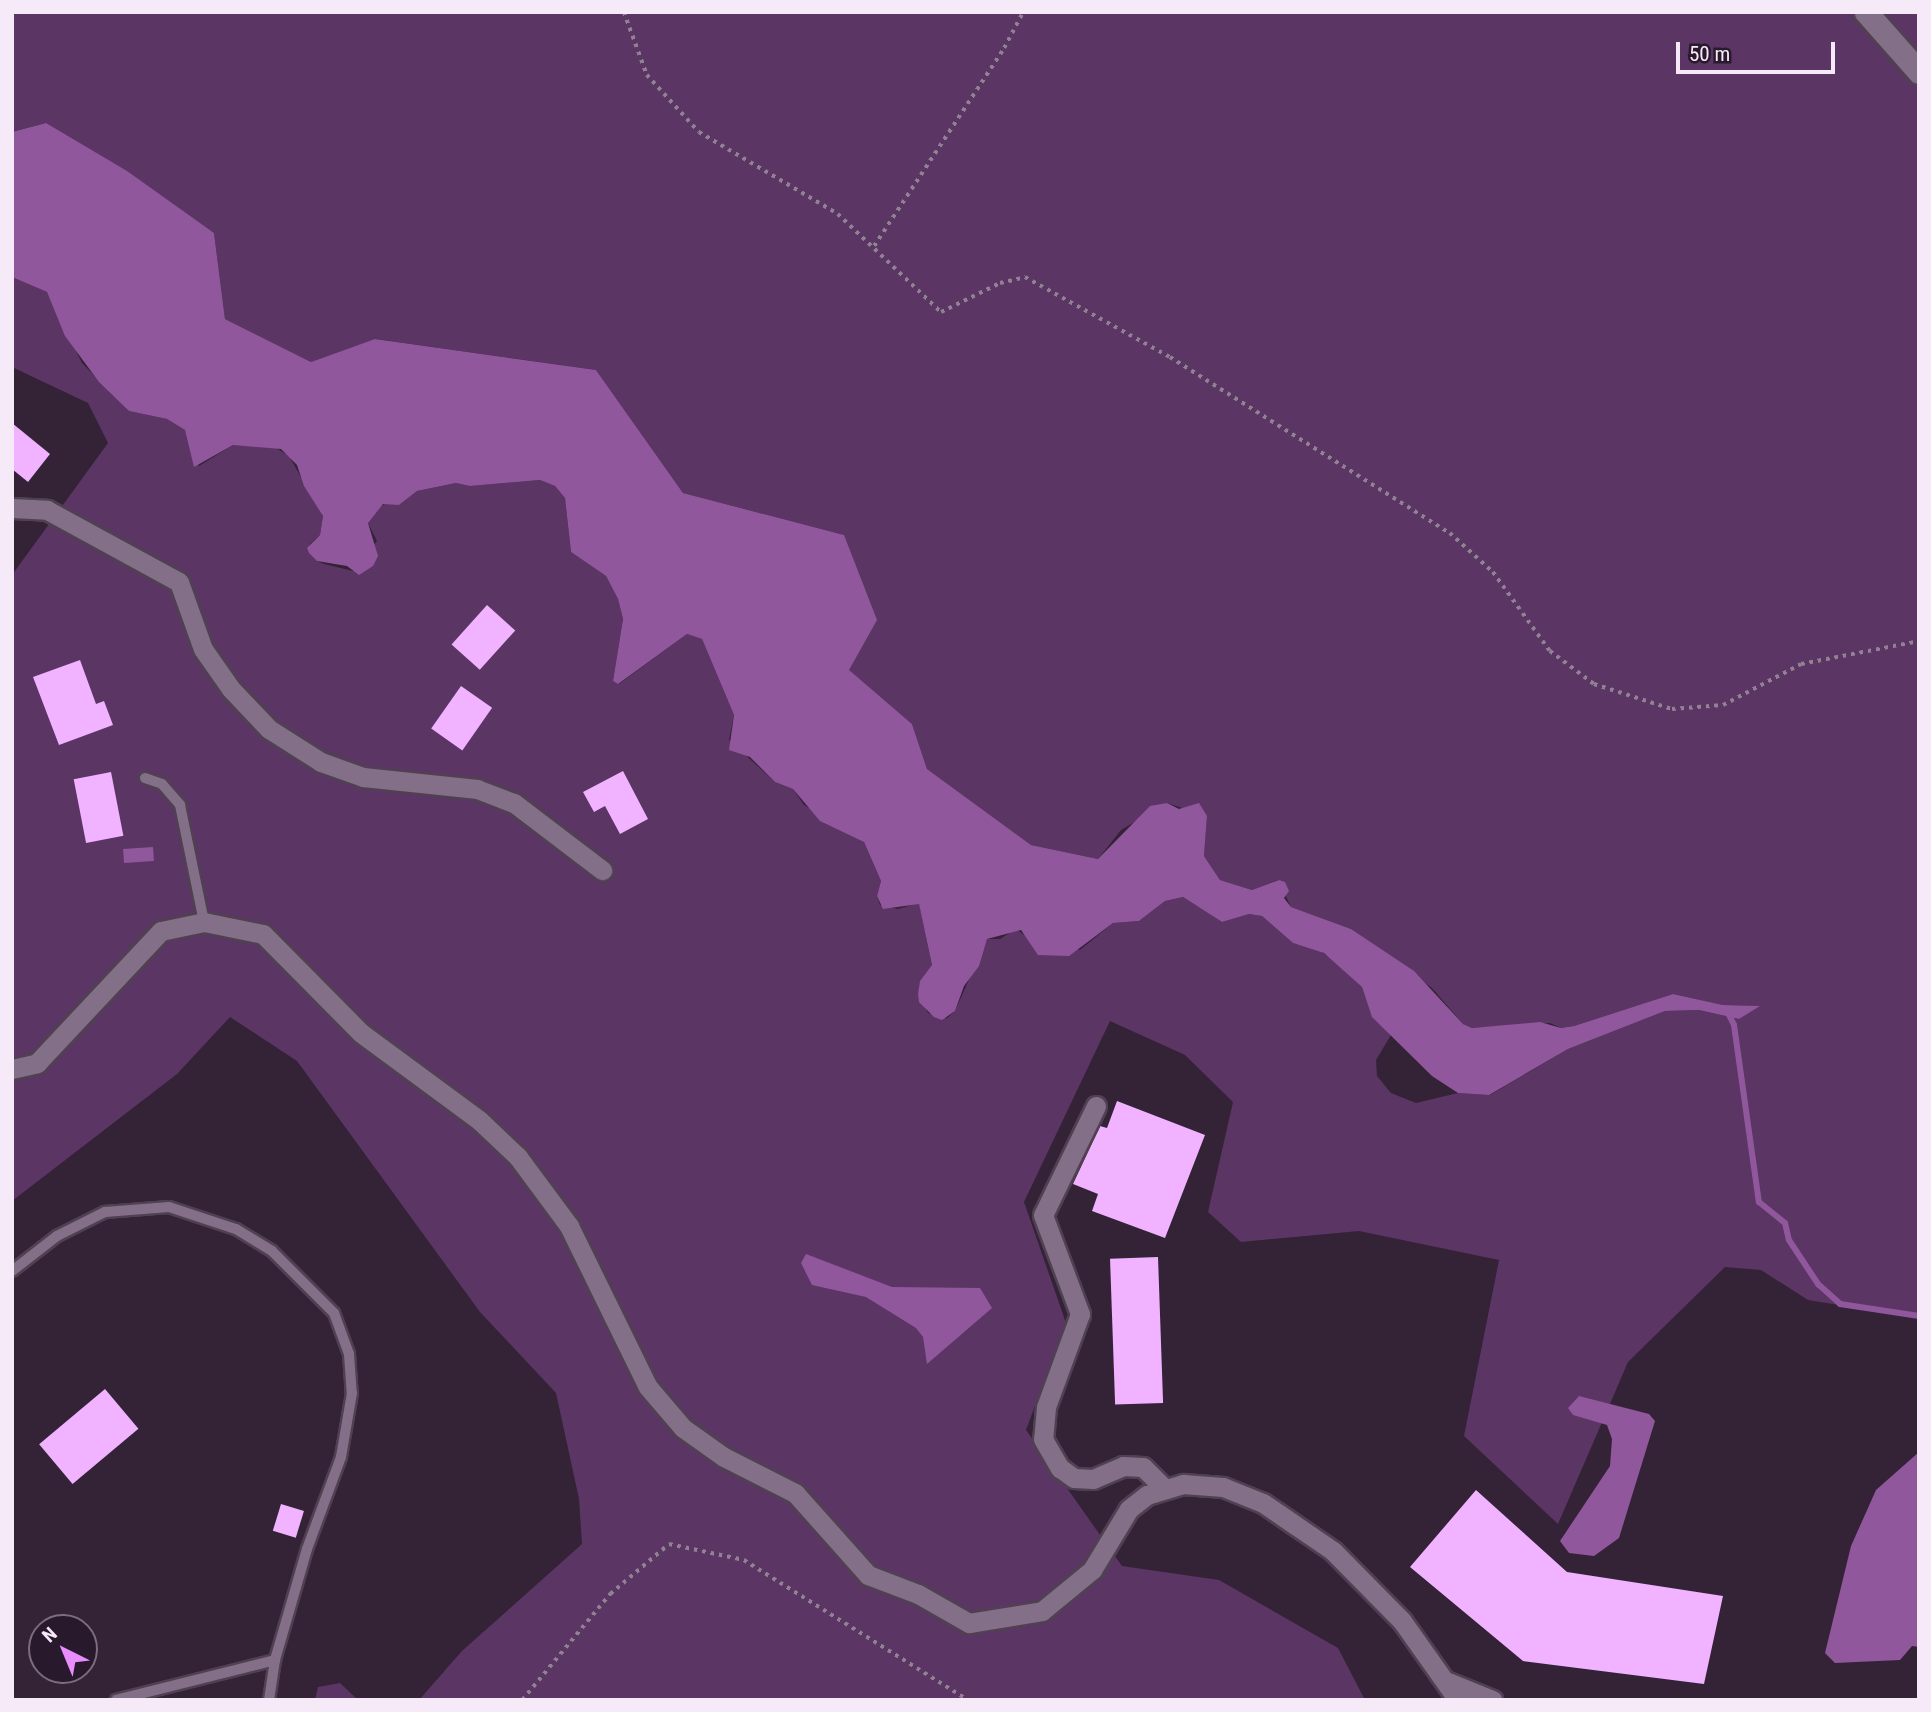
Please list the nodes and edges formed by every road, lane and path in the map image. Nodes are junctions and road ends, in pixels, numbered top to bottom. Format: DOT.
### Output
graph roads {
  1 [pos="624,12"];
  2 [pos="1023,12"];
  3 [pos="1866,12"];
  4 [pos="1919,72"];
  5 [pos="874,246"];
  6 [pos="12,508"];
  7 [pos="1919,641"];
  8 [pos="145,778"];
  9 [pos="602,870"];
  10 [pos="204,922"];
  11 [pos="12,1069"];
  12 [pos="1096,1105"];
  13 [pos="12,1270"];
  14 [pos="1164,1488"];
  15 [pos="275,1660"];
  16 [pos="1448,1682"];
  17 [pos="116,1700"];
  18 [pos="269,1700"];
  19 [pos="522,1700"];
  20 [pos="968,1700"];
  21 [pos="1458,1700"];
  22 [pos="1492,1700"];
  1 -- 5 [label="path"];
  2 -- 5 [label="path"];
  3 -- 4 [label="street"];
  5 -- 7 [label="path"];
  6 -- 9 [label="street"];
  8 -- 10 [label="lane"];
  10 -- 11 [label="street"];
  10 -- 14 [label="street"];
  12 -- 14 [label="street"];
  13 -- 15 [label="lane"];
  14 -- 16 [label="street"];
  15 -- 17 [label="lane"];
  15 -- 18 [label="lane"];
  16 -- 21 [label="street"];
  16 -- 22 [label="street"];
  19 -- 20 [label="path"];
}
